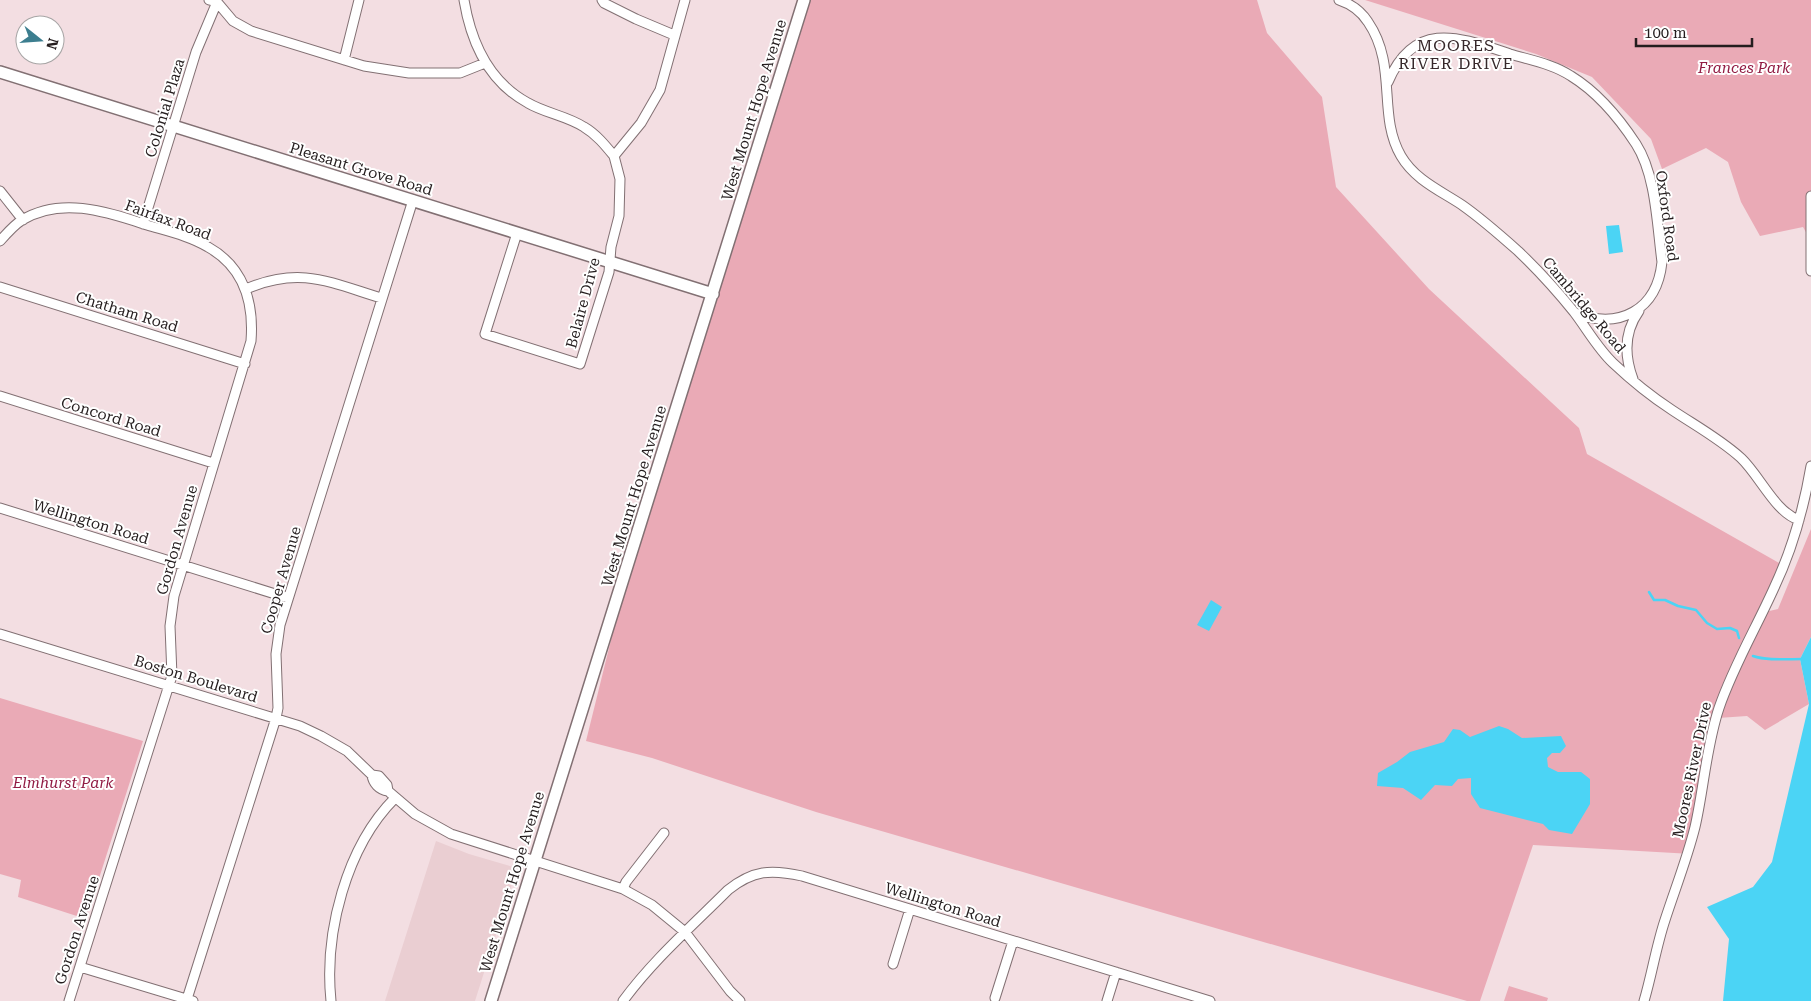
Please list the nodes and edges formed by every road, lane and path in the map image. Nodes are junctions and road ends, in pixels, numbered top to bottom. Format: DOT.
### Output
graph roads {
  1 [pos="358,0"];
  2 [pos="464,0"];
  3 [pos="602,0"];
  4 [pos="685,0"];
  5 [pos="804,0"];
  6 [pos="1339,0"];
  7 [pos="214,1"];
  8 [pos="674,35"];
  9 [pos="344,60"];
  10 [pos="485,63"];
  11 [pos="0,72"];
  12 [pos="1387,85"];
  13 [pos="174,127"];
  14 [pos="614,156"];
  15 [pos="0,191"];
  16 [pos="1811,196"];
  17 [pos="413,200"];
  18 [pos="23,220"];
  19 [pos="143,224"];
  20 [pos="517,234"];
  21 [pos="0,240"];
  22 [pos="610,261"];
  23 [pos="1811,271"];
  24 [pos="0,287"];
  25 [pos="246,289"];
  26 [pos="713,294"];
  27 [pos="381,298"];
  28 [pos="1642,306"];
  29 [pos="1574,312"];
  30 [pos="245,364"];
  31 [pos="1633,380"];
  32 [pos="0,396"];
  33 [pos="214,463"];
  34 [pos="1811,466"];
  35 [pos="0,508"];
  36 [pos="1799,520"];
  37 [pos="182,565"];
  38 [pos="288,598"];
  39 [pos="0,634"];
  40 [pos="169,686"];
  41 [pos="276,718"];
  42 [pos="395,798"];
  43 [pos="664,833"];
  44 [pos="534,860"];
  45 [pos="623,889"];
  46 [pos="910,909"];
  47 [pos="684,932"];
  48 [pos="1013,941"];
  49 [pos="893,964"];
  50 [pos="80,967"];
  51 [pos="1116,972"];
  52 [pos="995,998"];
  53 [pos="190,1000"];
  54 [pos="69,1001"];
  55 [pos="331,1001"];
  56 [pos="490,1001"];
  57 [pos="624,1001"];
  58 [pos="740,1001"];
  59 [pos="1108,1001"];
  60 [pos="1208,1001"];
  61 [pos="1644,1001"];
  1 -- 9 [label="street"];
  2 -- 10 [label="street"];
  3 -- 8 [label="street"];
  4 -- 8 [label="street"];
  5 -- 26 [label="street, West Mount Hope Avenue"];
  6 -- 12 [label="street, Cambridge Road"];
  7 -- 9 [label="street"];
  7 -- 13 [label="street, Colonial Plaza"];
  8 -- 14 [label="street"];
  9 -- 10 [label="street"];
  10 -- 14 [label="street"];
  11 -- 13 [label="street, Pleasant Grove Road"];
  12 -- 28 [label="street, Oxford Road"];
  12 -- 29 [label="street, Cambridge Road"];
  13 -- 17 [label="street, Pleasant Grove Road"];
  13 -- 19 [label="street, Colonial Plaza"];
  14 -- 22 [label="street, Belaire Drive"];
  15 -- 18 [label="street"];
  16 -- 23 [label="street"];
  17 -- 20 [label="street, Pleasant Grove Road"];
  17 -- 27 [label="street, Cooper Avenue"];
  18 -- 19 [label="street, Fairfax Road"];
  18 -- 21 [label="street, Fairfax Road"];
  19 -- 25 [label="street, Fairfax Road"];
  20 -- 22 [label="street, Pleasant Grove Road"];
  20 -- 22 [label="street, Belaire Drive"];
  22 -- 26 [label="street, Pleasant Grove Road"];
  24 -- 30 [label="street, Chatham Road"];
  25 -- 27 [label="street"];
  25 -- 30 [label="street, Gordon Avenue"];
  26 -- 44 [label="street, West Mount Hope Avenue"];
  27 -- 38 [label="street, Cooper Avenue"];
  28 -- 29 [label="street, Oxford Road"];
  28 -- 31 [label="street, Oxford Road"];
  29 -- 31 [label="street, Cambridge Road"];
  30 -- 33 [label="street, Gordon Avenue"];
  31 -- 36 [label="street, Cambridge Road"];
  32 -- 33 [label="street, Concord Road"];
  33 -- 37 [label="street, Gordon Avenue"];
  34 -- 36 [label="street, Moores River Drive"];
  35 -- 37 [label="street, Wellington Road"];
  36 -- 61 [label="street, Moores River Drive"];
  37 -- 38 [label="street, Wellington Road"];
  37 -- 40 [label="street, Gordon Avenue"];
  38 -- 41 [label="street, Cooper Avenue"];
  39 -- 40 [label="street, Boston Boulevard"];
  40 -- 41 [label="street, Boston Boulevard"];
  40 -- 50 [label="street, Gordon Avenue"];
  41 -- 42 [label="street, Boston Boulevard"];
  41 -- 53 [label="street, Cooper Avenue"];
  42 -- 44 [label="street, Boston Boulevard"];
  42 -- 55 [label="street"];
  43 -- 45 [label="street"];
  44 -- 45 [label="street, Boston Boulevard"];
  44 -- 56 [label="street, West Mount Hope Avenue"];
  45 -- 47 [label="street, Boston Boulevard"];
  46 -- 47 [label="street, Wellington Road"];
  46 -- 48 [label="street, Wellington Road"];
  46 -- 49 [label="street"];
  47 -- 57 [label="street, Wellington Road"];
  47 -- 58 [label="street, Boston Boulevard"];
  48 -- 51 [label="street, Wellington Road"];
  48 -- 52 [label="street"];
  50 -- 53 [label="street"];
  50 -- 54 [label="street, Gordon Avenue"];
  51 -- 59 [label="street"];
  51 -- 60 [label="street, Wellington Road"];
}
